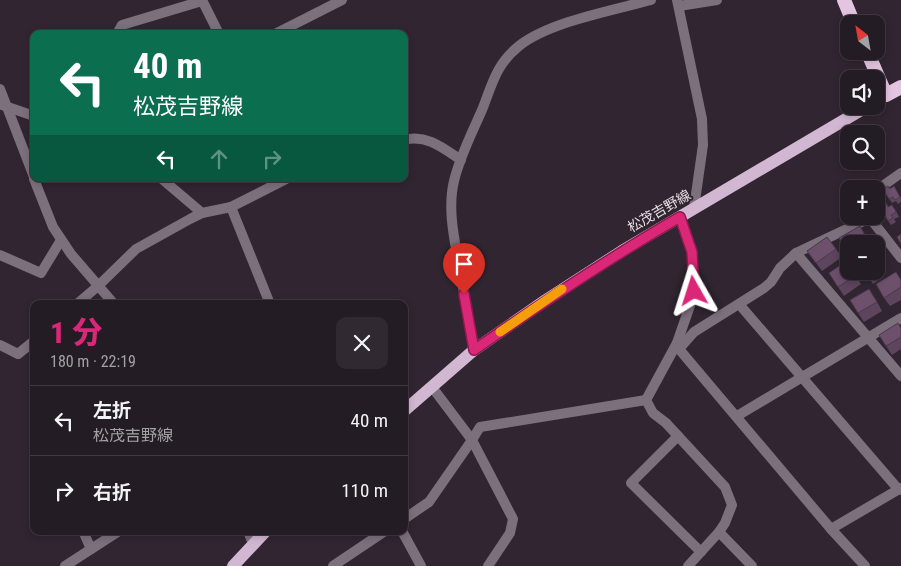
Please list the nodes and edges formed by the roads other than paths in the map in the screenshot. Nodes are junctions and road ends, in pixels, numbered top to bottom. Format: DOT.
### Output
graph roads {
  1 [pos="202,0"];
  2 [pos="342,0"];
  3 [pos="651,0"];
  4 [pos="717,0"];
  5 [pos="844,0"];
  6 [pos="678,3"];
  7 [pos="850,15"];
  8 [pos="119,30"];
  9 [pos="217,30"];
  10 [pos="283,30"];
  11 [pos="901,87"];
  12 [pos="0,89"];
  13 [pos="885,97"];
  14 [pos="3,105"];
  15 [pos="30,115"];
  16 [pos="853,115"];
  17 [pos="408,140"];
  18 [pos="460,160"];
  19 [pos="30,169"];
  20 [pos="901,173"];
  21 [pos="36,182"];
  22 [pos="166,182"];
  23 [pos="280,182"];
  24 [pos="885,184"];
  25 [pos="230,207"];
  26 [pos="694,208"];
  27 [pos="202,213"];
  28 [pos="680,217"];
  29 [pos="854,225"];
  30 [pos="877,225"];
  31 [pos="901,235"];
  32 [pos="62,240"];
  33 [pos="889,242"];
  34 [pos="796,253"];
  35 [pos="0,255"];
  36 [pos="901,258"];
  37 [pos="98,286"];
  38 [pos="81,300"];
  39 [pos="110,300"];
  40 [pos="268,300"];
  41 [pos="739,304"];
  42 [pos="901,318"];
  43 [pos="868,338"];
  44 [pos="30,344"];
  45 [pos="0,345"];
  46 [pos="678,346"];
  47 [pos="474,350"];
  48 [pos="901,376"];
  49 [pos="802,377"];
  50 [pos="432,387"];
  51 [pos="646,400"];
  52 [pos="408,408"];
  53 [pos="737,416"];
  54 [pos="678,436"];
  55 [pos="472,440"];
  56 [pos="900,489"];
  57 [pos="408,516"];
  58 [pos="831,529"];
  59 [pos="719,532"];
  60 [pos="85,535"];
  61 [pos="113,535"];
  62 [pos="250,535"];
  63 [pos="262,535"];
  64 [pos="379,535"];
  65 [pos="404,535"];
  66 [pos="253,544"];
  67 [pos="91,549"];
  68 [pos="701,552"];
  69 [pos="65,566"];
  70 [pos="233,566"];
  71 [pos="333,566"];
  72 [pos="421,566"];
  73 [pos="488,566"];
  74 [pos="688,566"];
  75 [pos="752,566"];
  76 [pos="865,566"];
  1 -- 8 [label="street"];
  1 -- 9 [label="street"];
  2 -- 10 [label="street"];
  3 -- 18 [label="street"];
  4 -- 6 [label="street"];
  5 -- 7 [label="highway"];
  6 -- 26 [label="street"];
  11 -- 13 [label="highway"];
  12 -- 14 [label="street"];
  14 -- 15 [label="street"];
  14 -- 19 [label="street"];
  16 -- 26 [label="main road, 松茂吉野線"];
  17 -- 18 [label="street"];
  18 -- 47 [label="street"];
  20 -- 24 [label="street"];
  21 -- 32 [label="street"];
  22 -- 27 [label="street"];
  23 -- 25 [label="street"];
  25 -- 27 [label="street"];
  25 -- 40 [label="street"];
  26 -- 28 [label="main road, 松茂吉野線"];
  27 -- 37 [label="street"];
  28 -- 46 [label="street"];
  28 -- 47 [label="main road, 松茂吉野線"];
  29 -- 34 [label="street"];
  30 -- 33 [label="street"];
  31 -- 33 [label="street"];
  32 -- 35 [label="street"];
  32 -- 37 [label="street"];
  33 -- 36 [label="street"];
  34 -- 41 [label="street"];
  34 -- 43 [label="street"];
  37 -- 38 [label="street"];
  37 -- 39 [label="street"];
  41 -- 46 [label="street"];
  41 -- 49 [label="street"];
  42 -- 43 [label="street"];
  43 -- 48 [label="street"];
  43 -- 49 [label="street"];
  44 -- 45 [label="street"];
  46 -- 51 [label="street"];
  46 -- 53 [label="street"];
  47 -- 50 [label="main road, 松茂吉野線"];
  49 -- 53 [label="street"];
  49 -- 56 [label="street"];
  50 -- 52 [label="main road, 松茂吉野線"];
  50 -- 55 [label="street"];
  51 -- 54 [label="street"];
  51 -- 55 [label="street"];
  53 -- 58 [label="street"];
  54 -- 59 [label="street"];
  54 -- 68 [label="street"];
  55 -- 57 [label="street"];
  55 -- 73 [label="street"];
  56 -- 58 [label="street"];
  58 -- 76 [label="street"];
  59 -- 68 [label="street"];
  59 -- 75 [label="street"];
  60 -- 67 [label="street"];
  61 -- 67 [label="street"];
  62 -- 66 [label="street"];
  63 -- 66 [label="main road"];
  64 -- 71 [label="street"];
  65 -- 72 [label="street"];
  66 -- 70 [label="main road"];
  67 -- 69 [label="street"];
  68 -- 74 [label="street"];
}
